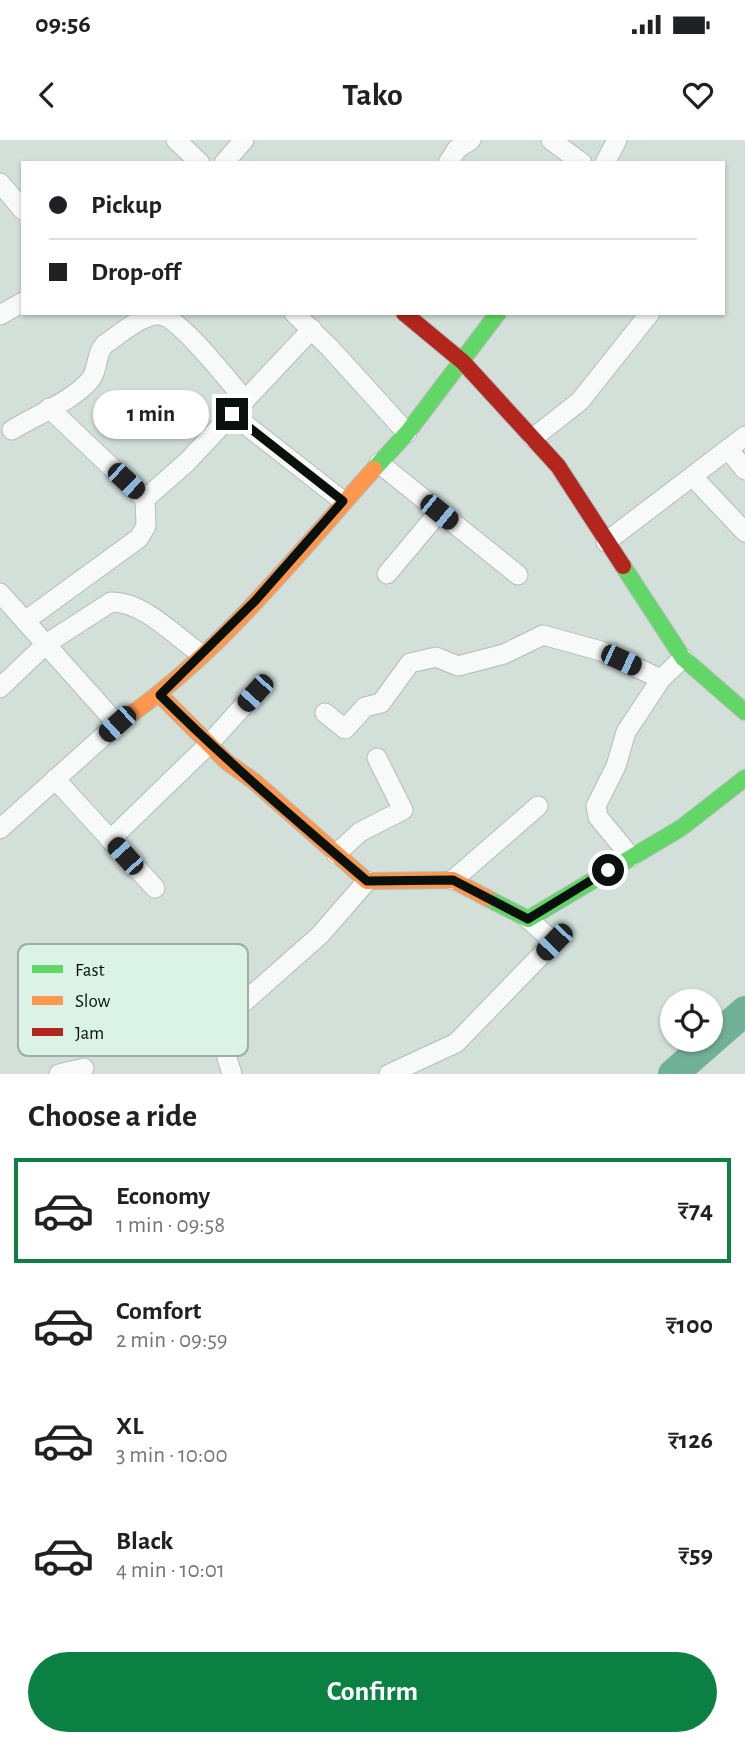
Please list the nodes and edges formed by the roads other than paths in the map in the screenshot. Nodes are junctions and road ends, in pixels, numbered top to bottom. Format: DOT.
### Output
graph roads {
  1 [pos="176,140"];
  2 [pos="244,140"];
  3 [pos="471,140"];
  4 [pos="551,140"];
  5 [pos="617,140"];
  6 [pos="198,161"];
  7 [pos="226,161"];
  8 [pos="449,161"];
  9 [pos="579,161"];
  10 [pos="606,161"];
  11 [pos="0,183"];
  12 [pos="21,208"];
  13 [pos="21,303"];
  14 [pos="0,315"];
  15 [pos="154,315"];
  16 [pos="161,315"];
  17 [pos="296,315"];
  18 [pos="406,315"];
  19 [pos="497,315"];
  20 [pos="648,315"];
  21 [pos="312,329"];
  22 [pos="463,362"];
  23 [pos="239,407"];
  24 [pos="48,408"];
  25 [pos="12,430"];
  26 [pos="407,433"];
  27 [pos="745,436"];
  28 [pos="533,439"];
  29 [pos="728,449"];
  30 [pos="379,463"];
  31 [pos="745,470"];
  32 [pos="693,477"];
  33 [pos="145,499"];
  34 [pos="343,501"];
  35 [pos="439,512"];
  36 [pos="745,532"];
  37 [pos="606,542"];
  38 [pos="387,574"];
  39 [pos="517,575"];
  40 [pos="0,593"];
  41 [pos="25,621"];
  42 [pos="46,644"];
  43 [pos="201,654"];
  44 [pos="683,658"];
  45 [pos="662,679"];
  46 [pos="745,687"];
  47 [pos="0,688"];
  48 [pos="255,693"];
  49 [pos="160,695"];
  50 [pos="740,708"];
  51 [pos="325,713"];
  52 [pos="117,724"];
  53 [pos="209,744"];
  54 [pos="377,758"];
  55 [pos="745,778"];
  56 [pos="55,779"];
  57 [pos="538,806"];
  58 [pos="0,829"];
  59 [pos="110,840"];
  60 [pos="336,854"];
  61 [pos="631,857"];
  62 [pos="453,880"];
  63 [pos="367,881"];
  64 [pos="155,888"];
  65 [pos="528,919"];
  66 [pos="248,998"];
  67 [pos="226,1056"];
  68 [pos="84,1068"];
  69 [pos="59,1074"];
  70 [pos="232,1074"];
  71 [pos="389,1074"];
  1 -- 6 [label="street"];
  2 -- 7 [label="street"];
  3 -- 8 [label="street"];
  4 -- 9 [label="street"];
  5 -- 10 [label="street"];
  11 -- 12 [label="street"];
  13 -- 14 [label="street"];
  15 -- 24 [label="street"];
  16 -- 23 [label="street"];
  17 -- 21 [label="street"];
  18 -- 22 [label="street"];
  19 -- 22 [label="street"];
  20 -- 28 [label="street"];
  21 -- 23 [label="street"];
  21 -- 26 [label="street"];
  22 -- 26 [label="street"];
  22 -- 28 [label="street"];
  23 -- 33 [label="street"];
  23 -- 34 [label="street"];
  24 -- 25 [label="street"];
  24 -- 33 [label="street"];
  26 -- 30 [label="street"];
  27 -- 29 [label="street"];
  28 -- 37 [label="street"];
  29 -- 31 [label="street"];
  29 -- 32 [label="street"];
  30 -- 34 [label="street"];
  30 -- 35 [label="street"];
  32 -- 36 [label="street"];
  32 -- 37 [label="street"];
  33 -- 41 [label="street"];
  34 -- 43 [label="street"];
  35 -- 38 [label="street"];
  35 -- 39 [label="street"];
  37 -- 44 [label="street"];
  40 -- 41 [label="street"];
  41 -- 42 [label="street"];
  42 -- 43 [label="street"];
  42 -- 47 [label="street"];
  42 -- 52 [label="street"];
  43 -- 49 [label="street"];
  44 -- 45 [label="street"];
  44 -- 50 [label="street"];
  45 -- 51 [label="street"];
  45 -- 61 [label="street"];
  46 -- 50 [label="street"];
  48 -- 53 [label="street"];
  49 -- 52 [label="street"];
  49 -- 53 [label="street"];
  52 -- 56 [label="street"];
  53 -- 59 [label="street"];
  53 -- 60 [label="street"];
  54 -- 60 [label="street"];
  55 -- 61 [label="street"];
  56 -- 58 [label="street"];
  56 -- 59 [label="street"];
  57 -- 62 [label="street"];
  59 -- 64 [label="street"];
  60 -- 63 [label="street"];
  61 -- 65 [label="street"];
  62 -- 63 [label="street"];
  62 -- 65 [label="street"];
  63 -- 66 [label="street"];
  65 -- 71 [label="street"];
  67 -- 70 [label="street"];
  68 -- 69 [label="street"];
}
